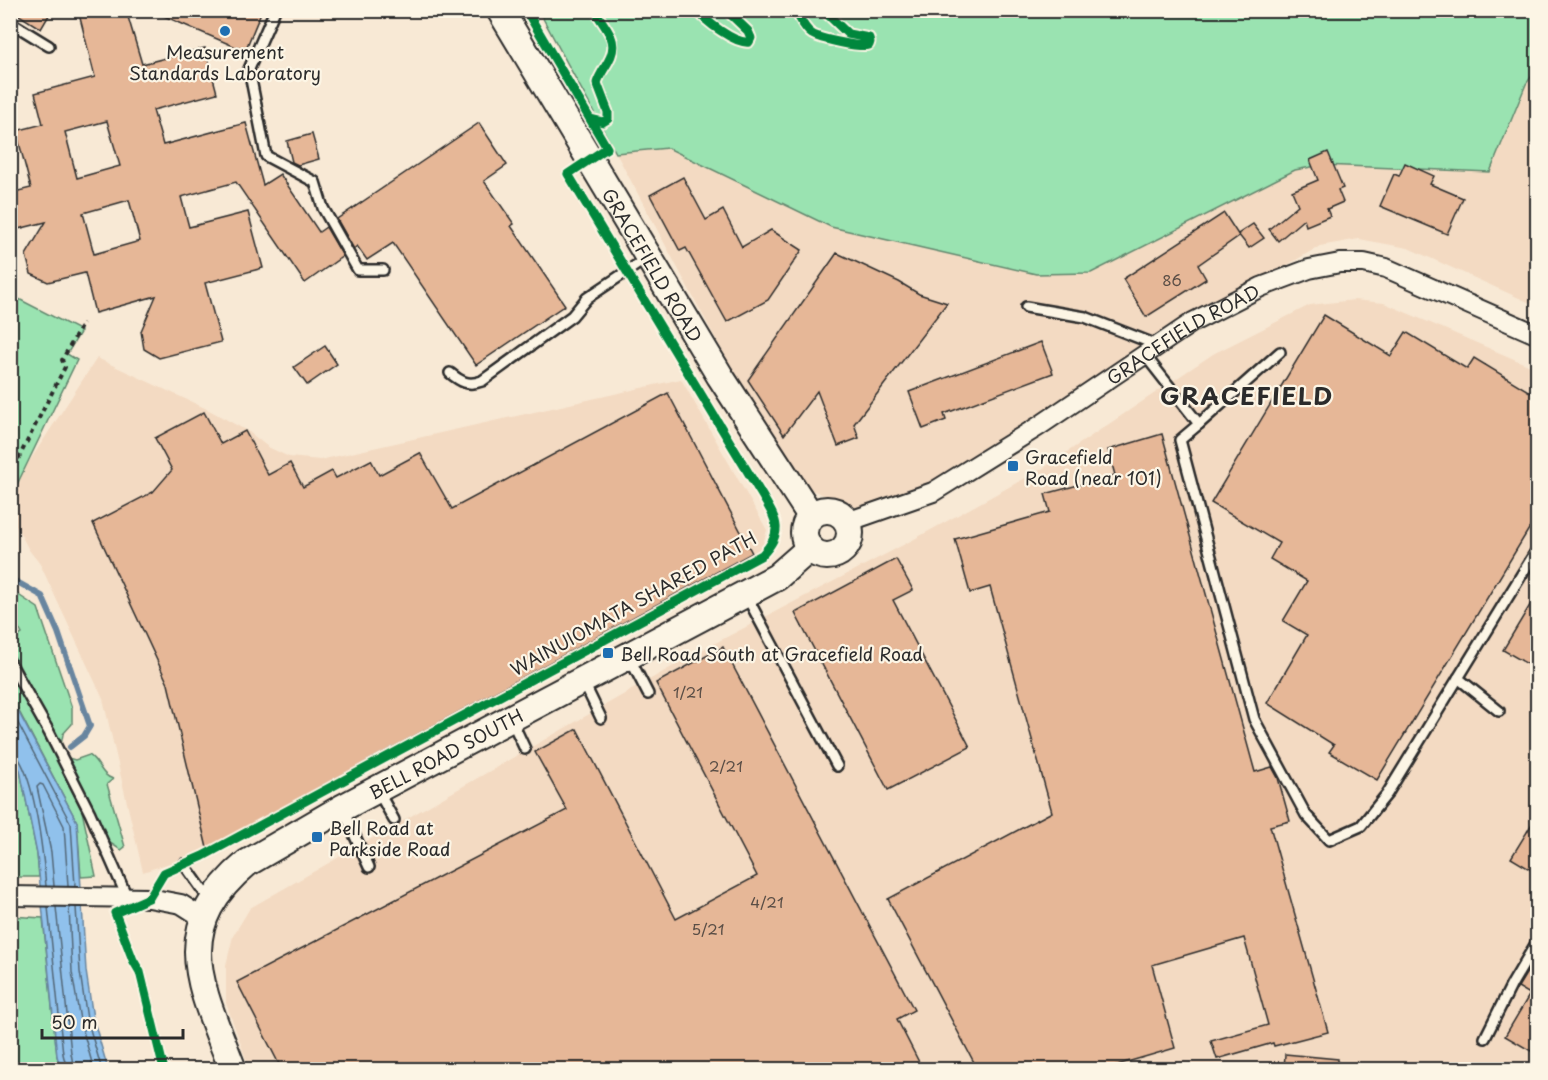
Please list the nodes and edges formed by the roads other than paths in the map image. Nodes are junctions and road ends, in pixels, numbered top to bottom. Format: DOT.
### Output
graph roads {
  1 [pos="275,10"];
  2 [pos="500,10"];
  3 [pos="10,22"];
  4 [pos="49,46"];
  5 [pos="649,256"];
  6 [pos="383,270"];
  7 [pos="1026,307"];
  8 [pos="1538,335"];
  9 [pos="1150,349"];
  10 [pos="1280,352"];
  11 [pos="450,373"];
  12 [pos="1199,424"];
  13 [pos="811,516"];
  14 [pos="847,522"];
  15 [pos="1538,548"];
  16 [pos="810,549"];
  17 [pos="745,593"];
  18 [pos="628,655"];
  19 [pos="10,663"];
  20 [pos="1458,678"];
  21 [pos="582,679"];
  22 [pos="648,694"];
  23 [pos="1499,711"];
  24 [pos="510,717"];
  25 [pos="601,718"];
  26 [pos="525,750"];
  27 [pos="837,766"];
  28 [pos="377,789"];
  29 [pos="342,808"];
  30 [pos="394,820"];
  31 [pos="184,864"];
  32 [pos="369,867"];
  33 [pos="10,896"];
  34 [pos="126,897"];
  35 [pos="207,910"];
  36 [pos="1538,940"];
  37 [pos="1485,1038"];
  38 [pos="233,1070"];
  1 -- 6 [label="lane"];
  2 -- 5 [label="main road, GRACEFIELD ROAD"];
  3 -- 4 [label="lane"];
  5 -- 11 [label="lane"];
  5 -- 13 [label="main road, GRACEFIELD ROAD"];
  7 -- 9 [label="lane"];
  8 -- 9 [label="street, GRACEFIELD ROAD"];
  9 -- 12 [label="lane"];
  9 -- 14 [label="street, GRACEFIELD ROAD"];
  10 -- 12 [label="lane"];
  12 -- 20 [label="lane"];
  13 -- 14 [label="main road"];
  13 -- 16 [label="main road"];
  14 -- 16 [label="main road"];
  15 -- 20 [label="lane"];
  16 -- 17 [label="main road, BELL ROAD SOUTH"];
  17 -- 18 [label="main road, BELL ROAD SOUTH"];
  17 -- 27 [label="lane"];
  18 -- 21 [label="main road, BELL ROAD SOUTH"];
  18 -- 22 [label="lane"];
  19 -- 34 [label="lane"];
  20 -- 23 [label="lane"];
  21 -- 24 [label="main road, BELL ROAD SOUTH"];
  21 -- 25 [label="lane"];
  24 -- 26 [label="lane"];
  24 -- 28 [label="main road, BELL ROAD SOUTH"];
  28 -- 29 [label="main road, BELL ROAD SOUTH"];
  28 -- 30 [label="lane"];
  29 -- 32 [label="lane"];
  29 -- 35 [label="main road, BELL ROAD SOUTH"];
  31 -- 35 [label="lane"];
  33 -- 34 [label="street"];
  34 -- 35 [label="street"];
  35 -- 38 [label="main road"];
  36 -- 37 [label="lane"];
}
